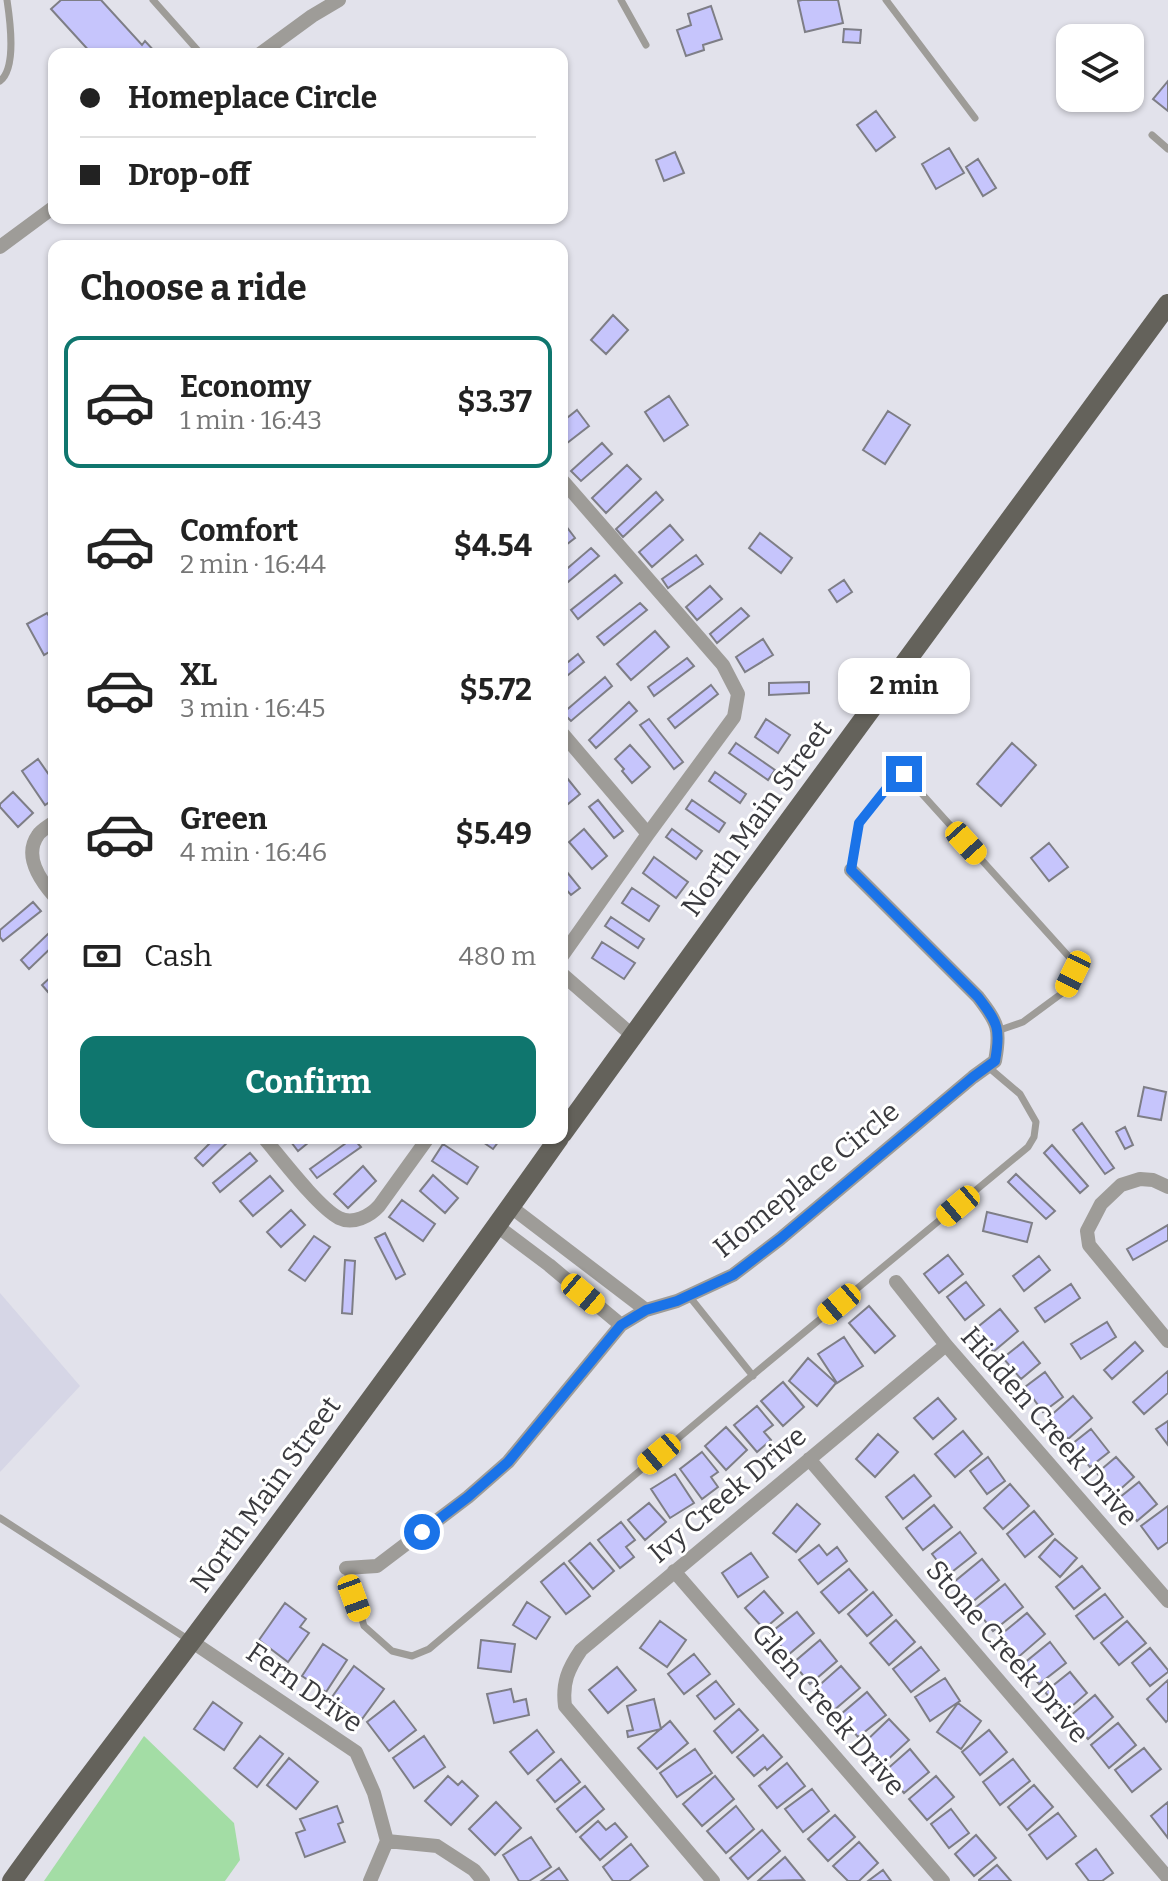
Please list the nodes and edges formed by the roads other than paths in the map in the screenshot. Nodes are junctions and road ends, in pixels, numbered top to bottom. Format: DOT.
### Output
graph roads {
  1 [pos="7,0"];
  2 [pos="153,0"];
  3 [pos="339,0"];
  4 [pos="621,0"];
  5 [pos="886,0"];
  6 [pos="646,45"];
  7 [pos="196,48"];
  8 [pos="268,48"];
  9 [pos="0,81"];
  10 [pos="975,118"];
  11 [pos="1152,135"];
  12 [pos="1168,149"];
  13 [pos="48,211"];
  14 [pos="0,247"];
  15 [pos="1168,304"];
  16 [pos="568,487"];
  17 [pos="568,740"];
  18 [pos="48,827"];
  19 [pos="648,834"];
  20 [pos="851,870"];
  21 [pos="48,888"];
  22 [pos="568,947"];
  23 [pos="568,979"];
  24 [pos="997,1031"];
  25 [pos="632,1035"];
  26 [pos="987,1066"];
  27 [pos="568,1126"];
  28 [pos="269,1144"];
  29 [pos="424,1144"];
  30 [pos="555,1144"];
  31 [pos="1168,1187"];
  32 [pos="511,1207"];
  33 [pos="497,1226"];
  34 [pos="580,1259"];
  35 [pos="565,1278"];
  36 [pos="896,1282"];
  37 [pos="689,1295"];
  38 [pos="646,1310"];
  39 [pos="621,1325"];
  40 [pos="1168,1341"];
  41 [pos="946,1345"];
  42 [pos="753,1376"];
  43 [pos="809,1459"];
  44 [pos="0,1518"];
  45 [pos="346,1568"];
  46 [pos="674,1571"];
  47 [pos="1168,1601"];
  48 [pos="191,1641"];
  49 [pos="387,1841"];
  50 [pos="1168,1878"];
  51 [pos="12,1881"];
  52 [pos="370,1881"];
  53 [pos="483,1881"];
  54 [pos="713,1881"];
  55 [pos="943,1881"];
  1 -- 9 [label="lane"];
  2 -- 7 [label="lane"];
  3 -- 8 [label="street"];
  4 -- 6 [label="lane"];
  5 -- 10 [label="lane"];
  11 -- 12 [label="lane"];
  13 -- 14 [label="street"];
  15 -- 25 [label="main road, North Main Street"];
  16 -- 19 [label="street"];
  17 -- 19 [label="street"];
  18 -- 21 [label="street"];
  19 -- 22 [label="street"];
  20 -- 24 [label="street"];
  20 -- 24 [label="lane"];
  23 -- 25 [label="street"];
  24 -- 26 [label="street"];
  25 -- 27 [label="main road, North Main Street"];
  26 -- 37 [label="street, Homeplace Circle"];
  26 -- 42 [label="lane"];
  28 -- 29 [label="street"];
  30 -- 32 [label="main road, North Main Street"];
  31 -- 40 [label="street"];
  32 -- 33 [label="main road, North Main Street"];
  32 -- 34 [label="street"];
  33 -- 35 [label="street"];
  33 -- 48 [label="main road, North Main Street"];
  34 -- 35 [label="street"];
  34 -- 38 [label="street"];
  35 -- 39 [label="street"];
  36 -- 41 [label="street, Hidden Creek Drive"];
  37 -- 38 [label="street, Homeplace Circle"];
  37 -- 42 [label="lane"];
  38 -- 39 [label="street, Homeplace Circle"];
  39 -- 45 [label="street, Homeplace Circle"];
  41 -- 43 [label="street, Ivy Creek Drive"];
  41 -- 47 [label="street, Hidden Creek Drive"];
  42 -- 45 [label="lane"];
  43 -- 46 [label="street, Ivy Creek Drive"];
  43 -- 50 [label="street, Stone Creek Drive"];
  44 -- 48 [label="lane"];
  46 -- 54 [label="street, Ivy Creek Drive"];
  46 -- 55 [label="street, Glen Creek Drive"];
  48 -- 49 [label="street, Fern Drive"];
  48 -- 51 [label="main road, North Main Street"];
  49 -- 52 [label="street"];
  49 -- 53 [label="street"];
}
